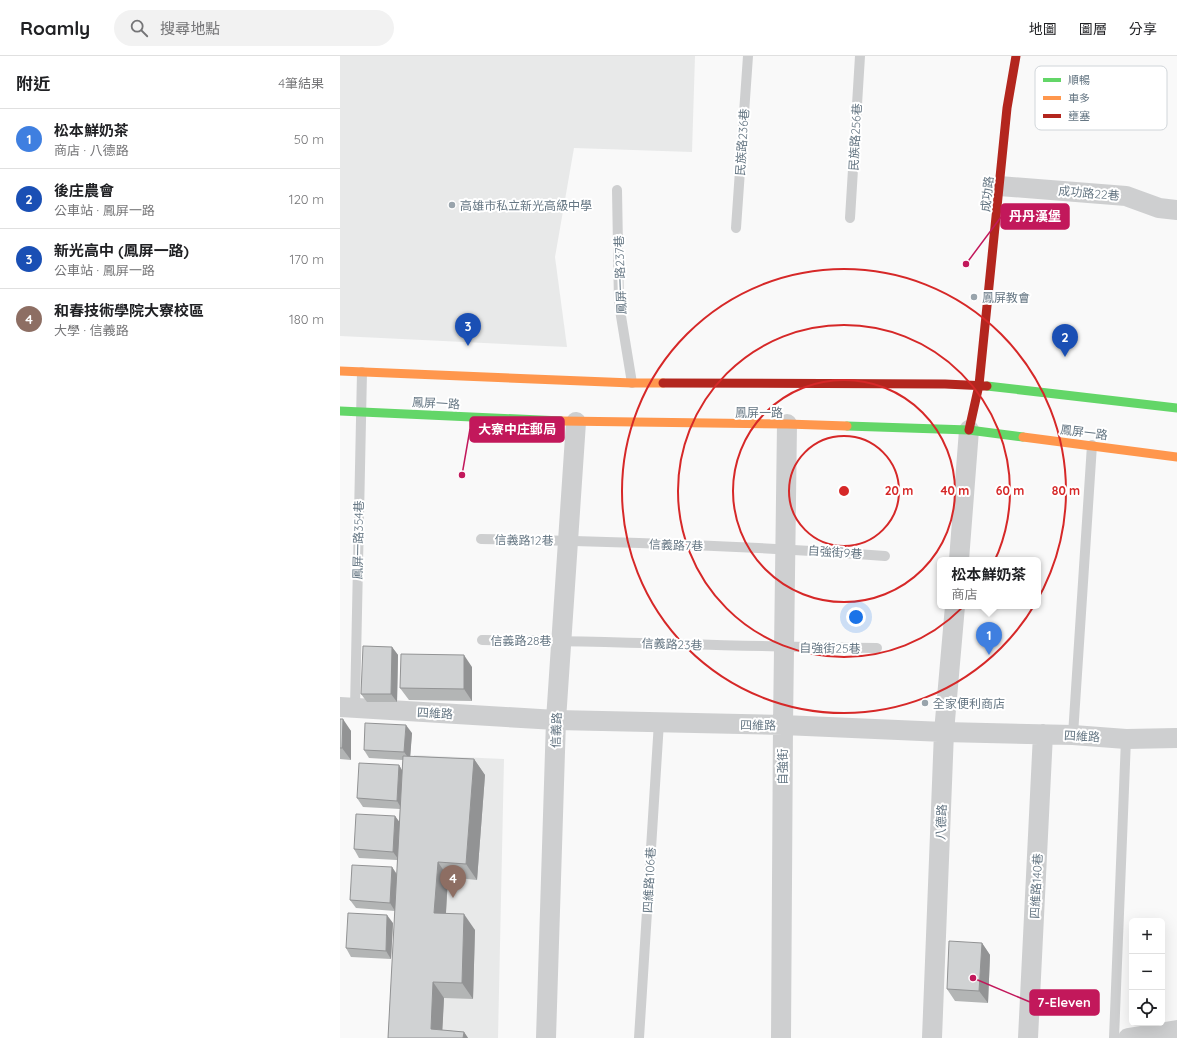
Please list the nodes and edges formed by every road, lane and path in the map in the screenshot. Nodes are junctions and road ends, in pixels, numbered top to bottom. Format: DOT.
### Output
graph roads {
  1 [pos="748,56"];
  2 [pos="860,56"];
  3 [pos="1016,56"];
  4 [pos="1000,186"];
  5 [pos="617,190"];
  6 [pos="1177,210"];
  7 [pos="850,218"];
  8 [pos="736,228"];
  9 [pos="340,371"];
  10 [pos="362,372"];
  11 [pos="632,383"];
  12 [pos="979,385"];
  13 [pos="1177,408"];
  14 [pos="340,411"];
  15 [pos="361,412"];
  16 [pos="576,422"];
  17 [pos="787,424"];
  18 [pos="969,430"];
  19 [pos="1092,445"];
  20 [pos="1177,457"];
  21 [pos="481,539"];
  22 [pos="568,540"];
  23 [pos="785,549"];
  24 [pos="885,556"];
  25 [pos="958,557"];
  26 [pos="955,609"];
  27 [pos="482,640"];
  28 [pos="561,641"];
  29 [pos="784,647"];
  30 [pos="877,648"];
  31 [pos="347,708"];
  32 [pos="556,720"];
  33 [pos="659,722"];
  34 [pos="782,725"];
  35 [pos="944,732"];
  36 [pos="1044,734"];
  37 [pos="1073,735"];
  38 [pos="1126,738"];
  39 [pos="1177,738"];
  40 [pos="1177,1030"];
  41 [pos="546,1038"];
  42 [pos="639,1038"];
  43 [pos="781,1038"];
  44 [pos="932,1038"];
  45 [pos="1028,1038"];
  46 [pos="1114,1038"];
  47 [pos="1128,1038"];
  1 -- 8 [label="lane, 民族路236巷"];
  2 -- 7 [label="lane, 民族路256巷"];
  3 -- 4 [label="main road, 成功路"];
  4 -- 6 [label="street, 成功路22巷"];
  4 -- 12 [label="main road, 成功路"];
  5 -- 11 [label="lane, 鳳屏一路237巷"];
  9 -- 10 [label="main road"];
  10 -- 11 [label="main road"];
  10 -- 15 [label="lane, 鳳屏一路354巷"];
  11 -- 12 [label="main road"];
  12 -- 13 [label="main road"];
  12 -- 18 [label="main road, 成功路"];
  14 -- 15 [label="main road, 鳳屏一路"];
  15 -- 16 [label="main road, 鳳屏一路"];
  15 -- 31 [label="lane, 鳳屏一路354巷"];
  16 -- 17 [label="main road, 鳳屏一路"];
  16 -- 22 [label="street, 信義路"];
  17 -- 18 [label="main road, 鳳屏一路"];
  17 -- 23 [label="street, 自強街"];
  18 -- 19 [label="main road, 鳳屏一路"];
  18 -- 25 [label="street"];
  19 -- 20 [label="main road, 鳳屏一路"];
  19 -- 37 [label="lane"];
  21 -- 22 [label="lane, 信義路12巷"];
  22 -- 23 [label="lane, 信義路7巷"];
  22 -- 28 [label="street, 信義路"];
  23 -- 24 [label="lane, 自強街9巷"];
  23 -- 29 [label="street, 自強街"];
  26 -- 35 [label="street, 八德路"];
  27 -- 28 [label="lane, 信義路28巷"];
  28 -- 29 [label="lane, 信義路23巷"];
  28 -- 32 [label="street, 信義路"];
  29 -- 30 [label="lane, 自強街25巷"];
  29 -- 34 [label="street, 自強街"];
  31 -- 32 [label="street, 四維路"];
  32 -- 33 [label="street, 四維路"];
  32 -- 41 [label="street, 信義路"];
  33 -- 34 [label="street, 四維路"];
  33 -- 42 [label="lane, 四維路106巷"];
  34 -- 35 [label="street, 四維路"];
  34 -- 43 [label="street, 自強街"];
  35 -- 36 [label="street, 四維路"];
  35 -- 44 [label="street, 八德路"];
  36 -- 37 [label="street, 四維路"];
  36 -- 45 [label="street, 四維路140巷"];
  37 -- 38 [label="street, 四維路"];
  38 -- 39 [label="street, 四維路"];
  38 -- 46 [label="lane"];
  40 -- 47 [label="street"];
}
